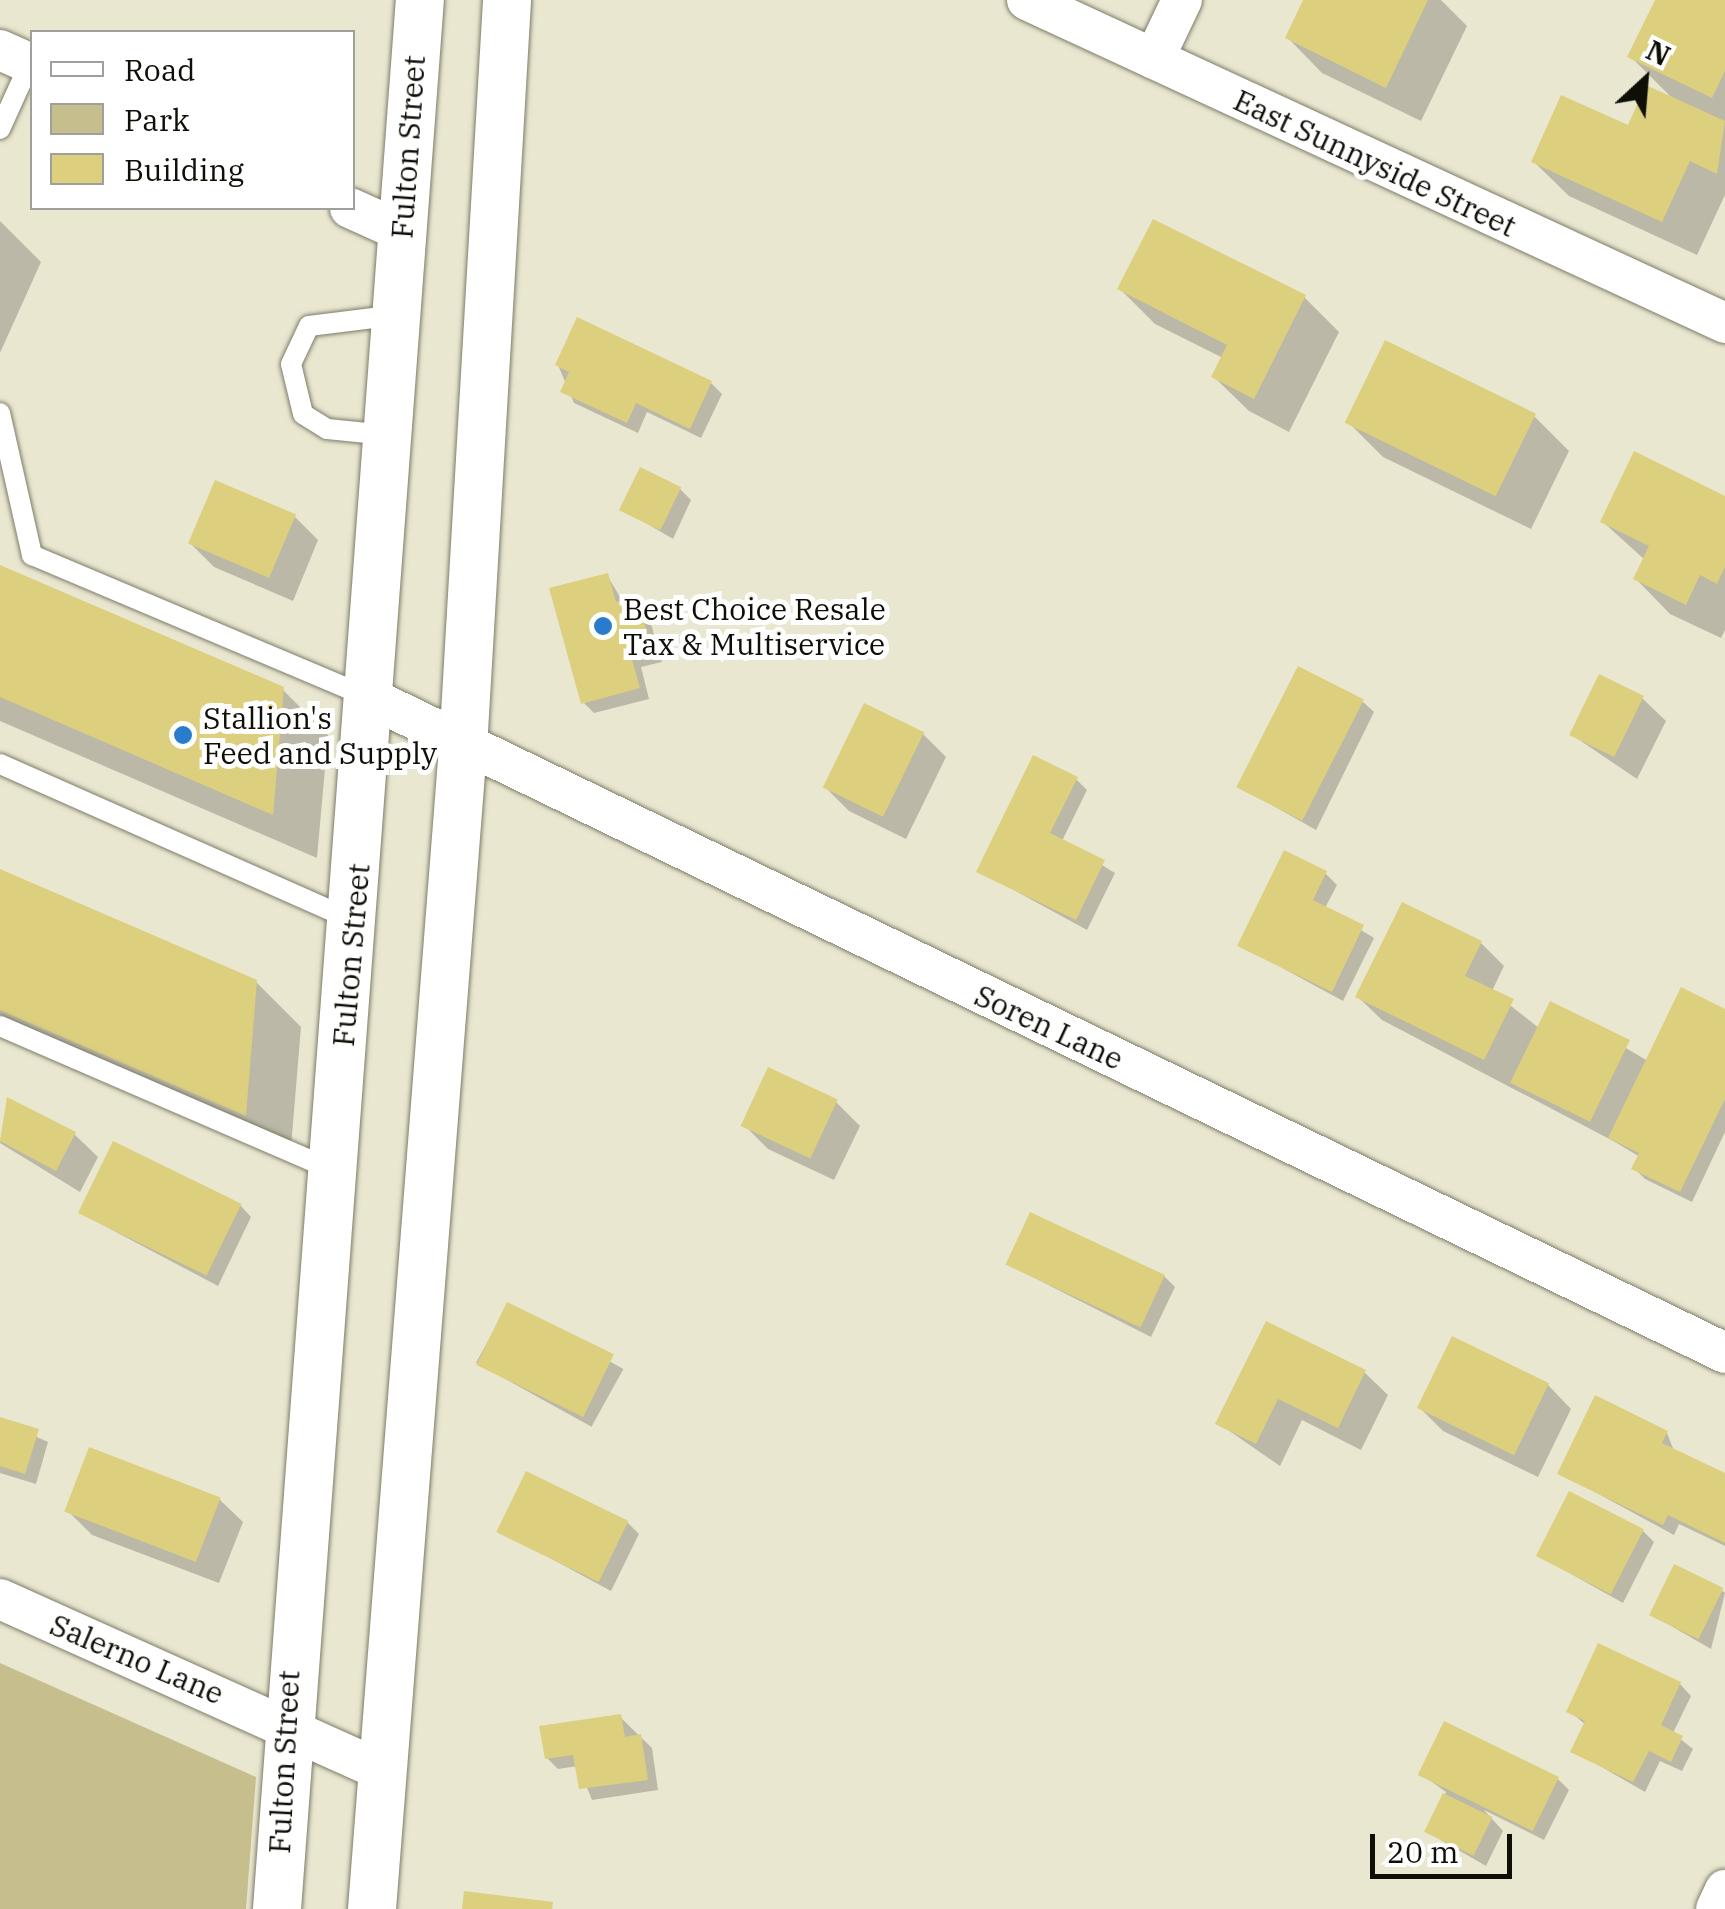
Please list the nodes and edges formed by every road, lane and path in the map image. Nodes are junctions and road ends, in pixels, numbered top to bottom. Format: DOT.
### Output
graph roads {
  1 [pos="420,0"];
  2 [pos="507,0"];
  3 [pos="1027,0"];
  4 [pos="1182,0"];
  5 [pos="21,59"];
  6 [pos="1154,59"];
  7 [pos="0,129"];
  8 [pos="354,210"];
  9 [pos="401,231"];
  10 [pos="396,315"];
  11 [pos="1725,323"];
  12 [pos="0,413"];
  13 [pos="389,435"];
  14 [pos="373,700"];
  15 [pos="463,748"];
  16 [pos="0,764"];
  17 [pos="354,921"];
  18 [pos="0,1026"];
  19 [pos="332,1170"];
  20 [pos="1725,1352"];
  21 [pos="0,1600"];
  22 [pos="284,1721"];
  23 [pos="382,1770"];
  24 [pos="1725,1890"];
  25 [pos="277,1909"];
  26 [pos="372,1909"];
  27 [pos="1716,1909"];
  1 -- 9 [label="street, Fulton Street"];
  2 -- 15 [label="street"];
  3 -- 6 [label="street, East Sunnyside Street"];
  4 -- 6 [label="street"];
  5 -- 7 [label="lane"];
  6 -- 11 [label="street, East Sunnyside Street"];
  8 -- 9 [label="street"];
  9 -- 10 [label="street, Fulton Street"];
  10 -- 13 [label="street, Fulton Street"];
  10 -- 13 [label="lane"];
  12 -- 14 [label="lane"];
  13 -- 14 [label="street, Fulton Street"];
  14 -- 15 [label="street, Soren Lane"];
  14 -- 17 [label="street, Fulton Street"];
  15 -- 20 [label="street, Soren Lane"];
  15 -- 23 [label="street"];
  16 -- 17 [label="lane"];
  17 -- 19 [label="street, Fulton Street"];
  18 -- 19 [label="lane"];
  19 -- 22 [label="street, Fulton Street"];
  21 -- 22 [label="street, Salerno Lane"];
  22 -- 23 [label="street, Salerno Lane"];
  22 -- 25 [label="street, Fulton Street"];
  23 -- 26 [label="street"];
  24 -- 27 [label="street"];
}
